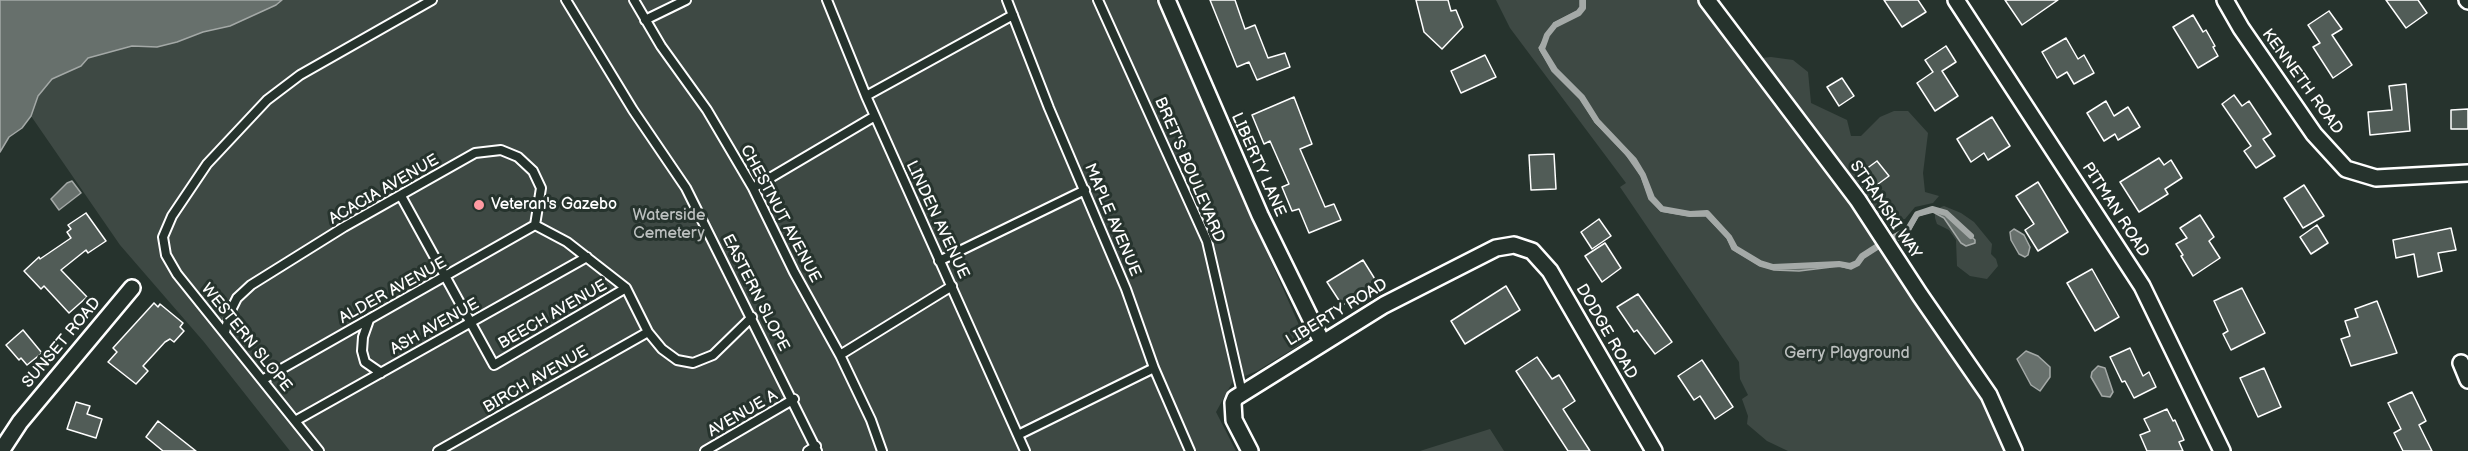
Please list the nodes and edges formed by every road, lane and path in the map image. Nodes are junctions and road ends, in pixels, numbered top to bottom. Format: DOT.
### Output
graph roads {
  1 [pos="432,0"];
  2 [pos="566,0"];
  3 [pos="634,0"];
  4 [pos="686,0"];
  5 [pos="827,0"];
  6 [pos="1007,0"];
  7 [pos="1098,0"];
  8 [pos="1167,0"];
  9 [pos="1707,0"];
  10 [pos="1956,0"];
  11 [pos="2224,0"];
  12 [pos="1013,15"];
  13 [pos="645,20"];
  14 [pos="866,96"];
  15 [pos="875,116"];
  16 [pos="2468,173"];
  17 [pos="753,189"];
  18 [pos="1085,190"];
  19 [pos="401,196"];
  20 [pos="535,225"];
  21 [pos="1514,245"];
  22 [pos="587,257"];
  23 [pos="939,261"];
  24 [pos="445,278"];
  25 [pos="952,286"];
  26 [pos="132,288"];
  27 [pos="626,288"];
  28 [pos="752,317"];
  29 [pos="369,320"];
  30 [pos="472,322"];
  31 [pos="225,332"];
  32 [pos="648,332"];
  33 [pos="1322,342"];
  34 [pos="840,355"];
  35 [pos="2461,363"];
  36 [pos="1154,368"];
  37 [pos="381,373"];
  38 [pos="262,380"];
  39 [pos="2468,380"];
  40 [pos="1242,393"];
  41 [pos="794,399"];
  42 [pos="295,421"];
  43 [pos="1018,435"];
  44 [pos="816,449"];
  45 [pos="1,451"];
  46 [pos="319,451"];
  47 [pos="438,451"];
  48 [pos="705,451"];
  49 [pos="808,451"];
  50 [pos="882,451"];
  51 [pos="1025,451"];
  52 [pos="1190,451"];
  53 [pos="1250,451"];
  54 [pos="1654,451"];
  55 [pos="2014,451"];
  56 [pos="2222,451"];
  1 -- 31 [label="lane, WESTERN SLOPE"];
  2 -- 28 [label="lane, EASTERN SLOPE"];
  3 -- 13 [label="lane, CHESTNUT AVENUE"];
  4 -- 13 [label="lane"];
  5 -- 14 [label="lane, LINDEN AVENUE"];
  6 -- 12 [label="lane, MAPLE AVENUE"];
  7 -- 40 [label="lane, BRET'S BOULEVARD"];
  8 -- 33 [label="street, LIBERTY LANE"];
  9 -- 55 [label="street, STRAMSKI WAY"];
  10 -- 56 [label="street, PITMAN ROAD"];
  11 -- 16 [label="street, KENNETH ROAD"];
  12 -- 14 [label="lane"];
  12 -- 18 [label="lane, MAPLE AVENUE"];
  13 -- 17 [label="lane, CHESTNUT AVENUE"];
  14 -- 15 [label="lane, LINDEN AVENUE"];
  15 -- 17 [label="lane"];
  15 -- 23 [label="lane, LINDEN AVENUE"];
  17 -- 34 [label="lane, CHESTNUT AVENUE"];
  18 -- 23 [label="lane"];
  18 -- 36 [label="lane, MAPLE AVENUE"];
  19 -- 20 [label="lane, ACACIA AVENUE"];
  19 -- 24 [label="lane"];
  19 -- 31 [label="lane, ACACIA AVENUE"];
  20 -- 22 [label="lane"];
  20 -- 24 [label="lane, ALDER AVENUE"];
  21 -- 33 [label="street, LIBERTY ROAD"];
  21 -- 54 [label="street, DODGE ROAD"];
  22 -- 27 [label="lane"];
  22 -- 30 [label="lane, ASH AVENUE"];
  23 -- 25 [label="lane, LINDEN AVENUE"];
  24 -- 29 [label="lane, ALDER AVENUE"];
  24 -- 30 [label="lane"];
  25 -- 34 [label="lane"];
  25 -- 43 [label="lane, LINDEN AVENUE"];
  26 -- 45 [label="street, SUNSET ROAD"];
  27 -- 30 [label="lane, BEECH AVENUE"];
  27 -- 32 [label="lane"];
  28 -- 32 [label="lane"];
  28 -- 41 [label="lane, EASTERN SLOPE"];
  29 -- 37 [label="lane"];
  29 -- 38 [label="lane, ALDER AVENUE"];
  30 -- 37 [label="lane, ASH AVENUE"];
  31 -- 38 [label="lane, WESTERN SLOPE"];
  32 -- 47 [label="lane, BIRCH AVENUE"];
  33 -- 40 [label="street, LIBERTY ROAD"];
  34 -- 50 [label="lane, CHESTNUT AVENUE"];
  35 -- 39 [label="street"];
  36 -- 43 [label="lane"];
  36 -- 52 [label="lane, MAPLE AVENUE"];
  37 -- 42 [label="lane, ASH AVENUE"];
  38 -- 42 [label="lane, WESTERN SLOPE"];
  40 -- 53 [label="street"];
  41 -- 44 [label="lane, EASTERN SLOPE"];
  41 -- 48 [label="lane, AVENUE A"];
  42 -- 46 [label="lane, WESTERN SLOPE"];
  43 -- 51 [label="lane, LINDEN AVENUE"];
  44 -- 49 [label="lane"];
}
